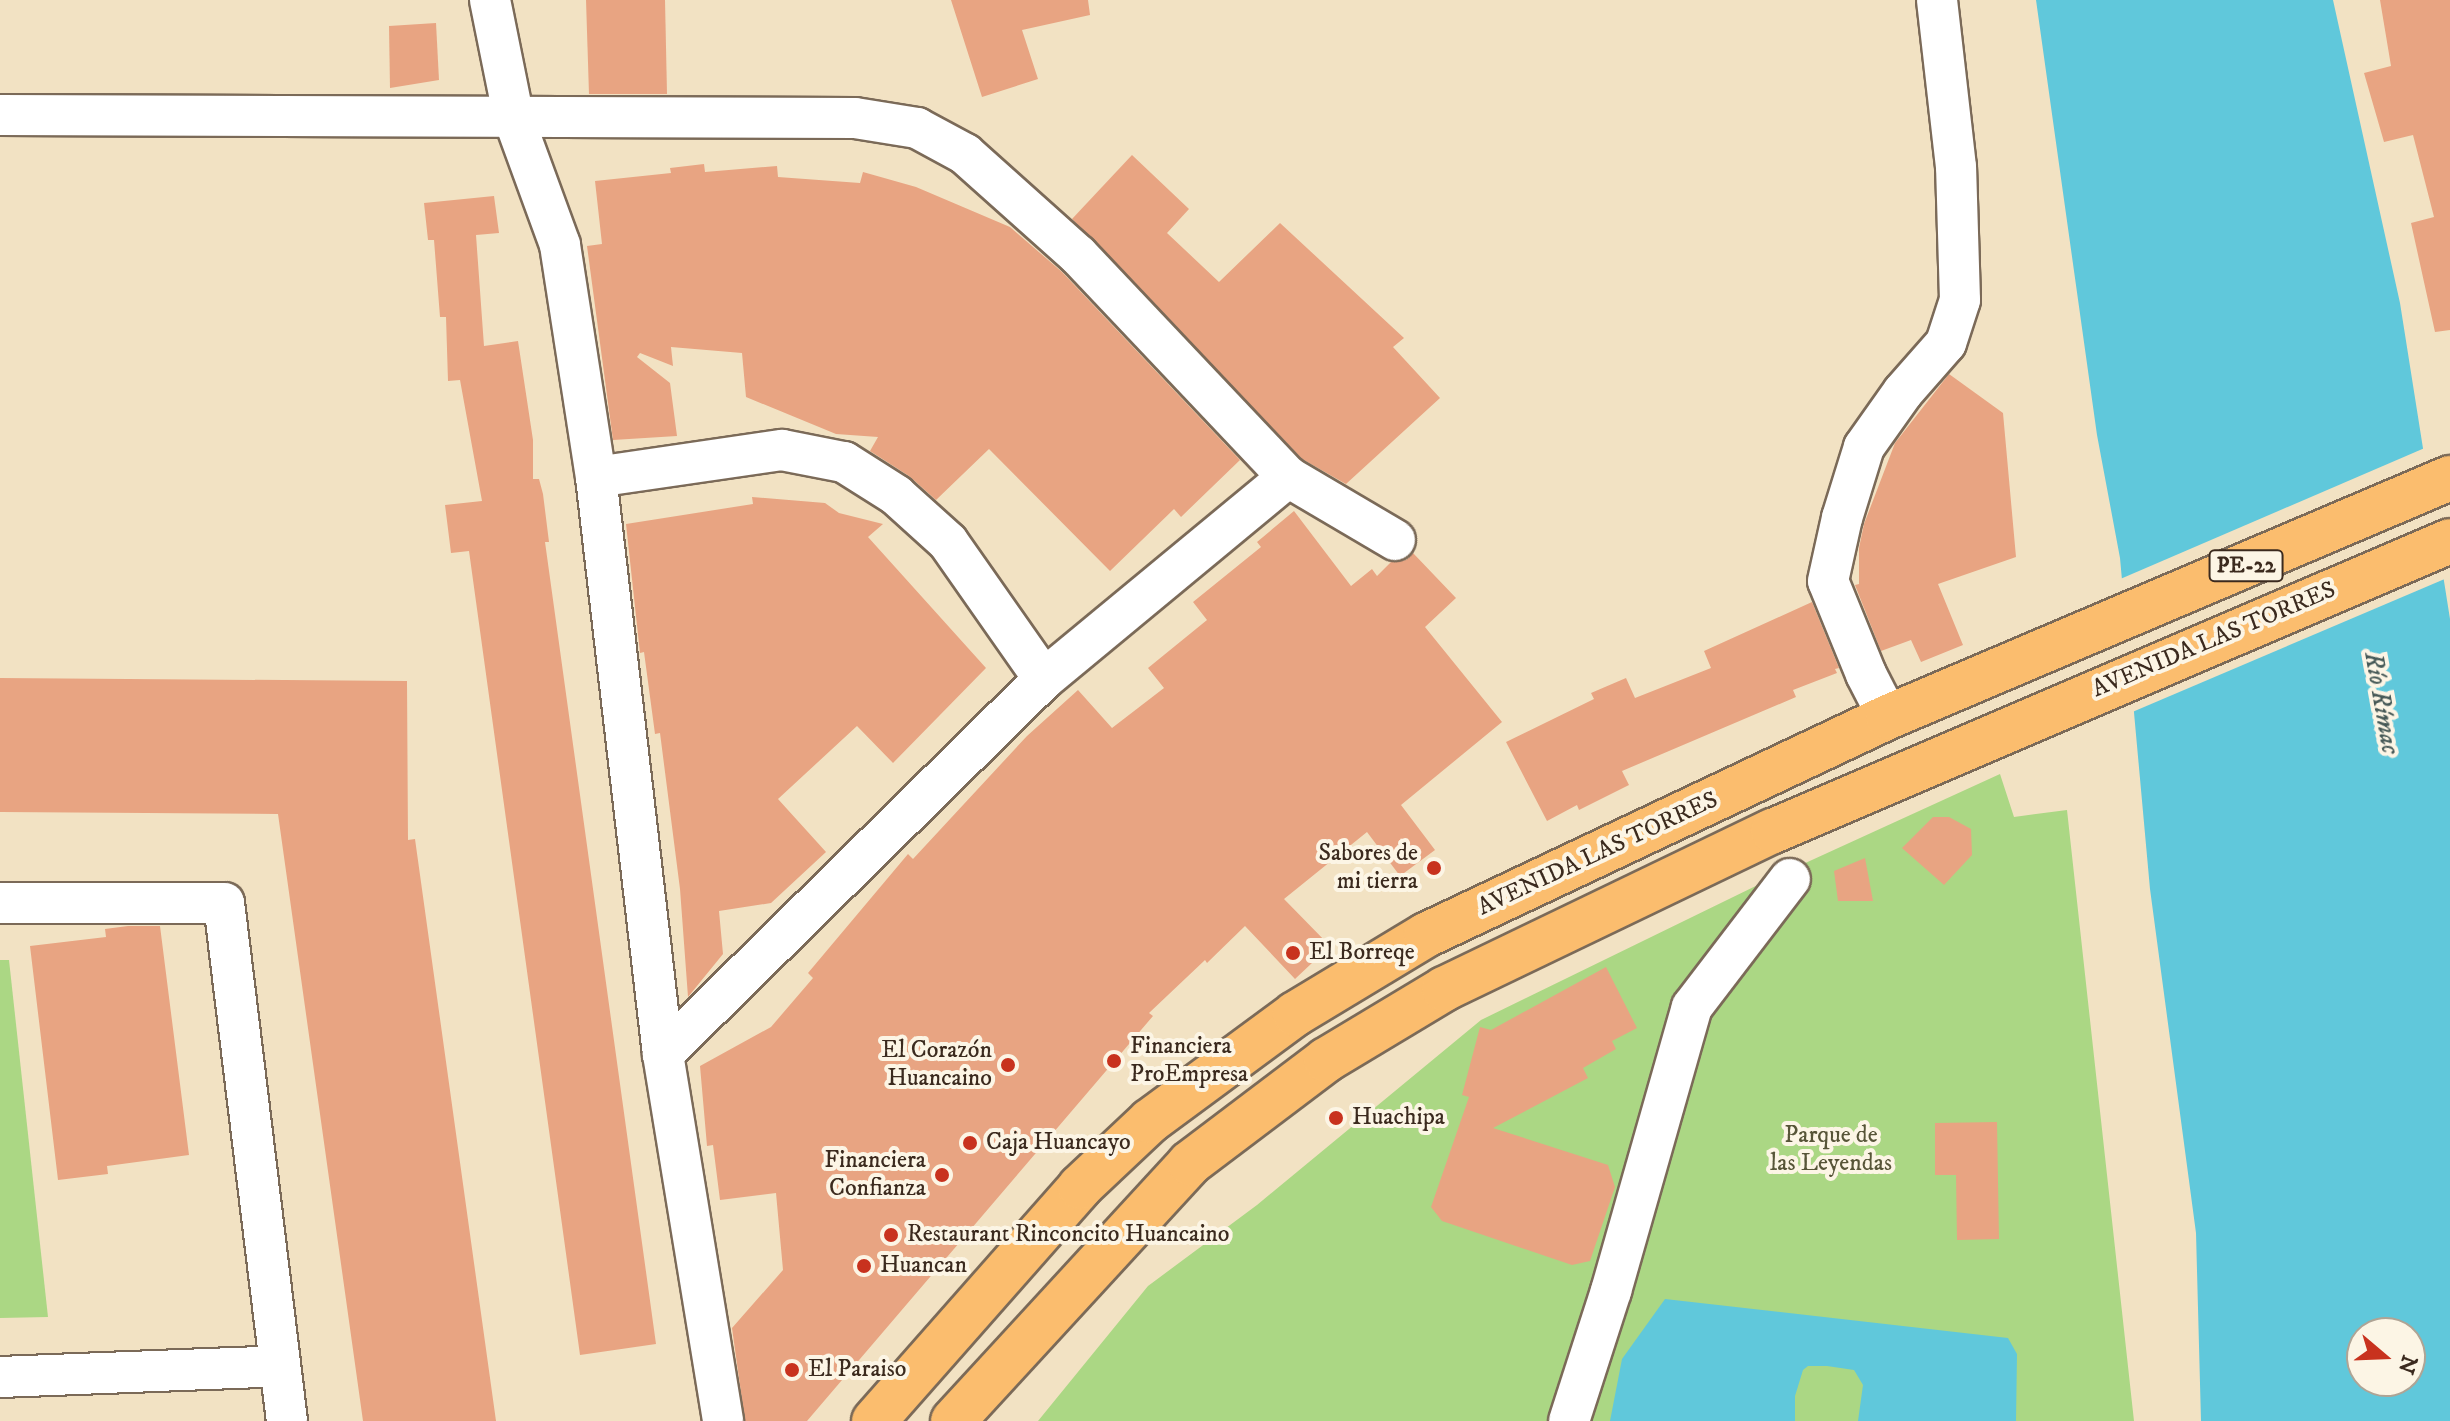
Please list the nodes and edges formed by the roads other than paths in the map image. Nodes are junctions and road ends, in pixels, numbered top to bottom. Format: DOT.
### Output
graph roads {
  1 [pos="490,0"];
  2 [pos="1937,0"];
  3 [pos="0,115"];
  4 [pos="514,119"];
  5 [pos="596,477"];
  6 [pos="1288,477"];
  7 [pos="2450,478"];
  8 [pos="1395,540"];
  9 [pos="2450,541"];
  10 [pos="1044,679"];
  11 [pos="1888,717"];
  12 [pos="1790,879"];
  13 [pos="0,903"];
  14 [pos="663,1054"];
  15 [pos="280,1366"];
  16 [pos="0,1377"];
  17 [pos="287,1421"];
  18 [pos="723,1421"];
  19 [pos="874,1421"];
  20 [pos="953,1421"];
  21 [pos="1569,1421"];
  1 -- 4 [label="street"];
  2 -- 11 [label="street"];
  3 -- 4 [label="street"];
  4 -- 5 [label="street"];
  4 -- 6 [label="street"];
  5 -- 10 [label="street"];
  5 -- 14 [label="street"];
  6 -- 8 [label="street"];
  6 -- 10 [label="street"];
  7 -- 11 [label="highway, AVENIDA LAS TORRES / PE-22"];
  9 -- 20 [label="highway, AVENIDA LAS TORRES / PE-22"];
  10 -- 14 [label="street"];
  11 -- 19 [label="highway, AVENIDA LAS TORRES / PE-22"];
  12 -- 21 [label="street"];
  13 -- 15 [label="street"];
  14 -- 18 [label="street"];
  15 -- 16 [label="street"];
  15 -- 17 [label="street"];
}
